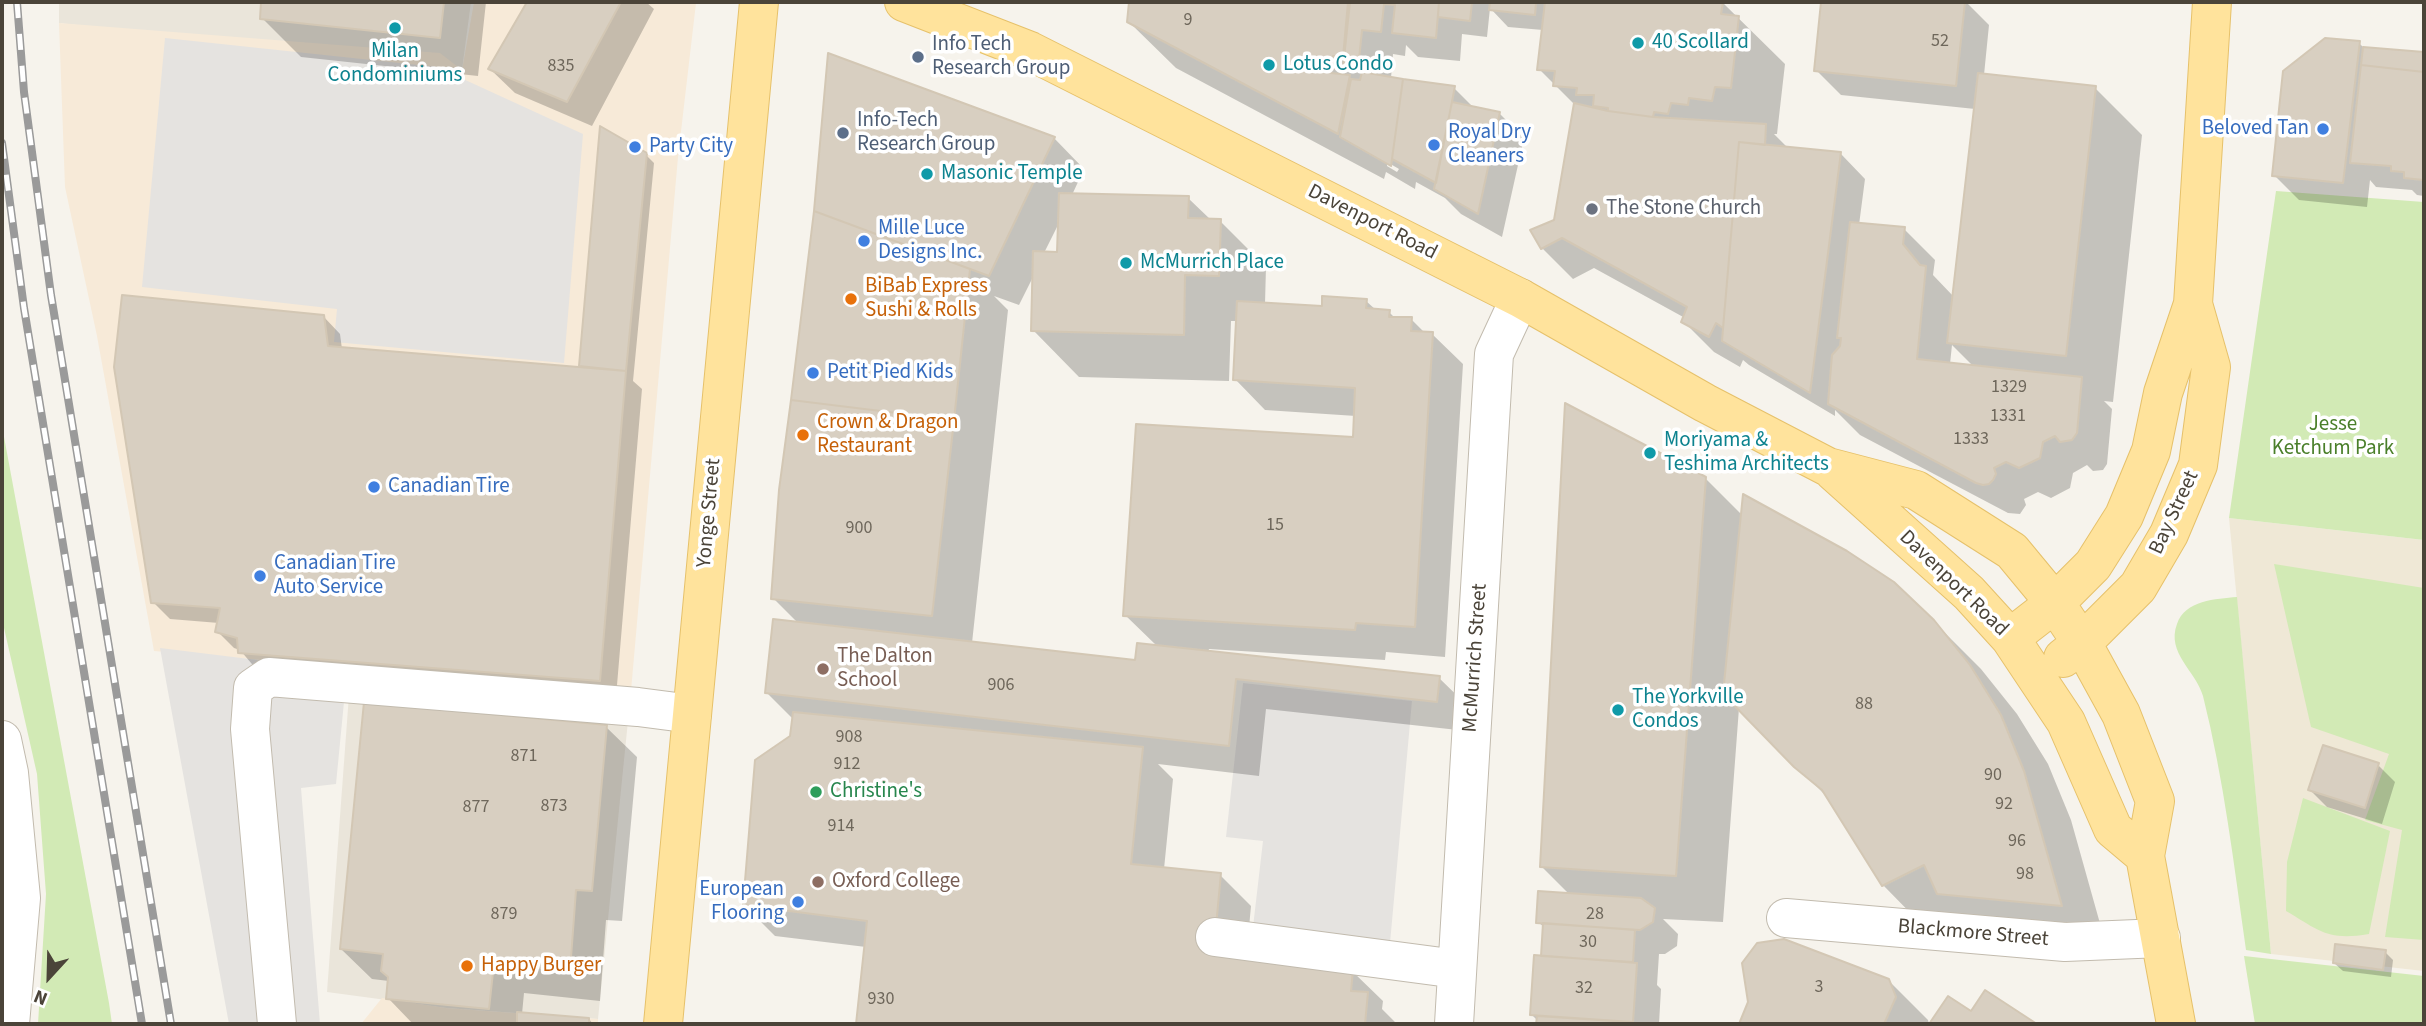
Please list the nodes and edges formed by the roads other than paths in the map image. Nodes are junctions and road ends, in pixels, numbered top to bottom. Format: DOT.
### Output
graph roads {
  1 [pos="759,2"];
  2 [pos="904,2"];
  3 [pos="2212,2"];
  4 [pos="1520,298"];
  5 [pos="2193,304"];
  6 [pos="1828,467"];
  7 [pos="2055,603"];
  8 [pos="2010,638"];
  9 [pos="2082,643"];
  10 [pos="2038,677"];
  11 [pos="692,714"];
  12 [pos="2,740"];
  13 [pos="2145,856"];
  14 [pos="1786,918"];
  15 [pos="1215,936"];
  16 [pos="2161,938"];
  17 [pos="1457,969"];
  18 [pos="10,1024"];
  19 [pos="277,1024"];
  20 [pos="663,1024"];
  21 [pos="1454,1024"];
  22 [pos="2176,1024"];
  1 -- 11 [label="main road, Yonge Street"];
  2 -- 4 [label="main road, Davenport Road"];
  3 -- 5 [label="main road, Bay Street"];
  4 -- 6 [label="main road, Davenport Road"];
  4 -- 17 [label="street, McMurrich Street"];
  5 -- 7 [label="main road, Bay Street"];
  5 -- 9 [label="main road, Bay Street"];
  6 -- 7 [label="main road, Davenport Road"];
  6 -- 8 [label="main road, Davenport Road"];
  7 -- 8 [label="main road, Bay Street"];
  7 -- 9 [label="main road, Davenport Road"];
  8 -- 10 [label="main road, Davenport Road"];
  9 -- 10 [label="main road, Bay Street"];
  9 -- 13 [label="main road, Davenport Road"];
  10 -- 13 [label="main road, Davenport Road"];
  11 -- 19 [label="street"];
  11 -- 20 [label="main road, Yonge Street"];
  12 -- 18 [label="street"];
  13 -- 16 [label="main road, Davenport Road"];
  14 -- 16 [label="street, Blackmore Street"];
  15 -- 17 [label="street"];
  16 -- 22 [label="main road, Davenport Road"];
  17 -- 21 [label="street, McMurrich Street"];
}
